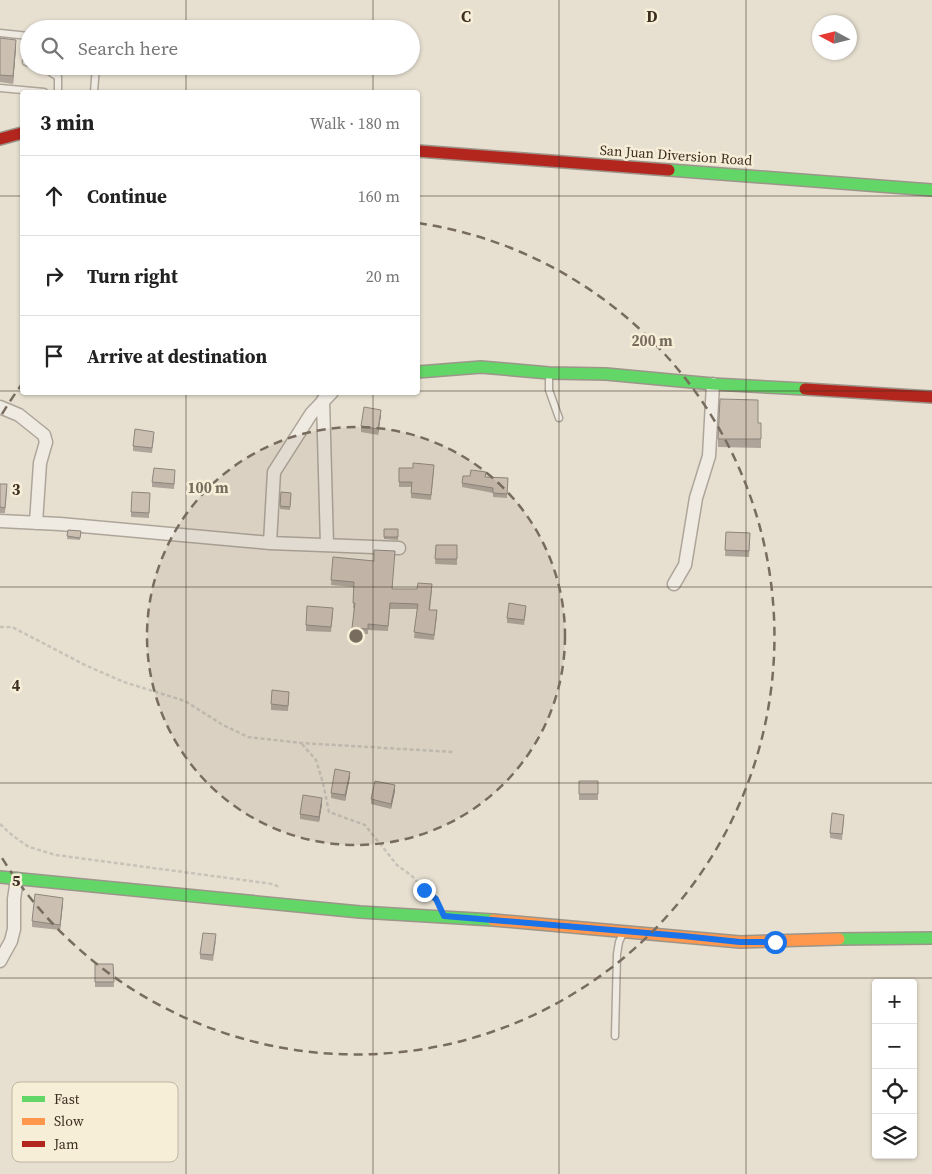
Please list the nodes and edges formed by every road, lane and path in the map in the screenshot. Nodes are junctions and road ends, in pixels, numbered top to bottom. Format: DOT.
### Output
graph roads {
  1 [pos="0,33"];
  2 [pos="20,35"];
  3 [pos="55,75"];
  4 [pos="95,75"];
  5 [pos="0,88"];
  6 [pos="22,90"];
  7 [pos="58,90"];
  8 [pos="94,90"];
  9 [pos="20,134"];
  10 [pos="0,139"];
  11 [pos="420,151"];
  12 [pos="932,190"];
  13 [pos="420,372"];
  14 [pos="549,373"];
  15 [pos="713,384"];
  16 [pos="328,396"];
  17 [pos="932,397"];
  18 [pos="0,406"];
  19 [pos="559,418"];
  20 [pos="0,522"];
  21 [pos="36,523"];
  22 [pos="270,543"];
  23 [pos="327,545"];
  24 [pos="399,548"];
  25 [pos="674,584"];
  26 [pos="0,627"];
  27 [pos="301,743"];
  28 [pos="453,752"];
  29 [pos="0,824"];
  30 [pos="0,876"];
  31 [pos="17,879"];
  32 [pos="284,890"];
  33 [pos="444,916"];
  34 [pos="624,930"];
  35 [pos="932,938"];
  36 [pos="0,961"];
  37 [pos="615,1036"];
  1 -- 2 [label="lane"];
  3 -- 7 [label="lane"];
  4 -- 8 [label="lane"];
  5 -- 6 [label="lane"];
  9 -- 10 [label="street"];
  11 -- 12 [label="street, San Juan Diversion Road"];
  13 -- 14 [label="street"];
  14 -- 15 [label="street"];
  14 -- 19 [label="lane"];
  15 -- 17 [label="street"];
  15 -- 25 [label="street"];
  16 -- 22 [label="street"];
  16 -- 23 [label="street"];
  18 -- 21 [label="street"];
  20 -- 21 [label="street"];
  21 -- 22 [label="street"];
  22 -- 23 [label="street"];
  23 -- 24 [label="street"];
  26 -- 27 [label="path"];
  27 -- 28 [label="path"];
  27 -- 33 [label="path"];
  29 -- 32 [label="path"];
  30 -- 31 [label="street"];
  31 -- 33 [label="street"];
  31 -- 36 [label="street"];
  33 -- 34 [label="street"];
  34 -- 35 [label="street"];
  34 -- 37 [label="lane"];
}
